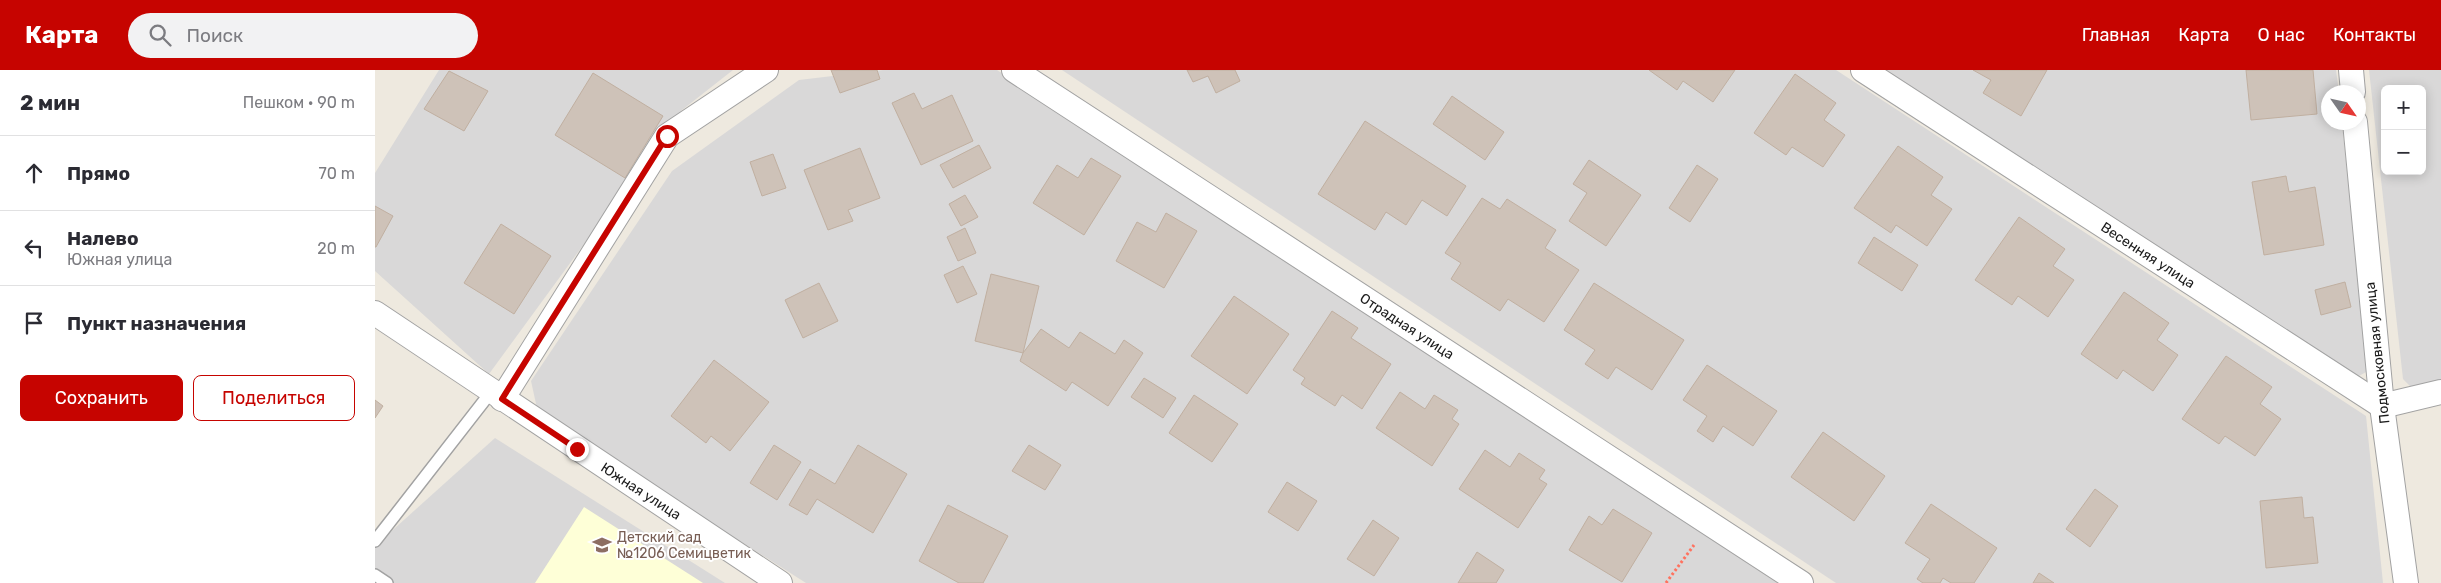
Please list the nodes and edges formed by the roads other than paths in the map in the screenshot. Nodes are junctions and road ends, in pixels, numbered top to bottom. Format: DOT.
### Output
graph roads {
  1 [pos="766,70"];
  2 [pos="1014,70"];
  3 [pos="1863,70"];
  4 [pos="2351,70"];
  5 [pos="2352,85"];
  6 [pos="2356,130"];
  7 [pos="375,314"];
  8 [pos="2441,392"];
  9 [pos="496,395"];
  10 [pos="2381,406"];
  11 [pos="375,542"];
  12 [pos="375,575"];
  13 [pos="387,583"];
  14 [pos="780,583"];
  15 [pos="1801,583"];
  16 [pos="2406,583"];
  1 -- 9 [label="street"];
  2 -- 15 [label="street, Отрадная улица"];
  3 -- 10 [label="street, Весенняя улица"];
  4 -- 5 [label="street"];
  6 -- 10 [label="street, Подмосковная улица"];
  7 -- 9 [label="street, Южная улица"];
  8 -- 10 [label="street"];
  9 -- 11 [label="lane"];
  9 -- 14 [label="street, Южная улица"];
  10 -- 16 [label="street, Подмосковная улица"];
  12 -- 13 [label="lane"];
}
